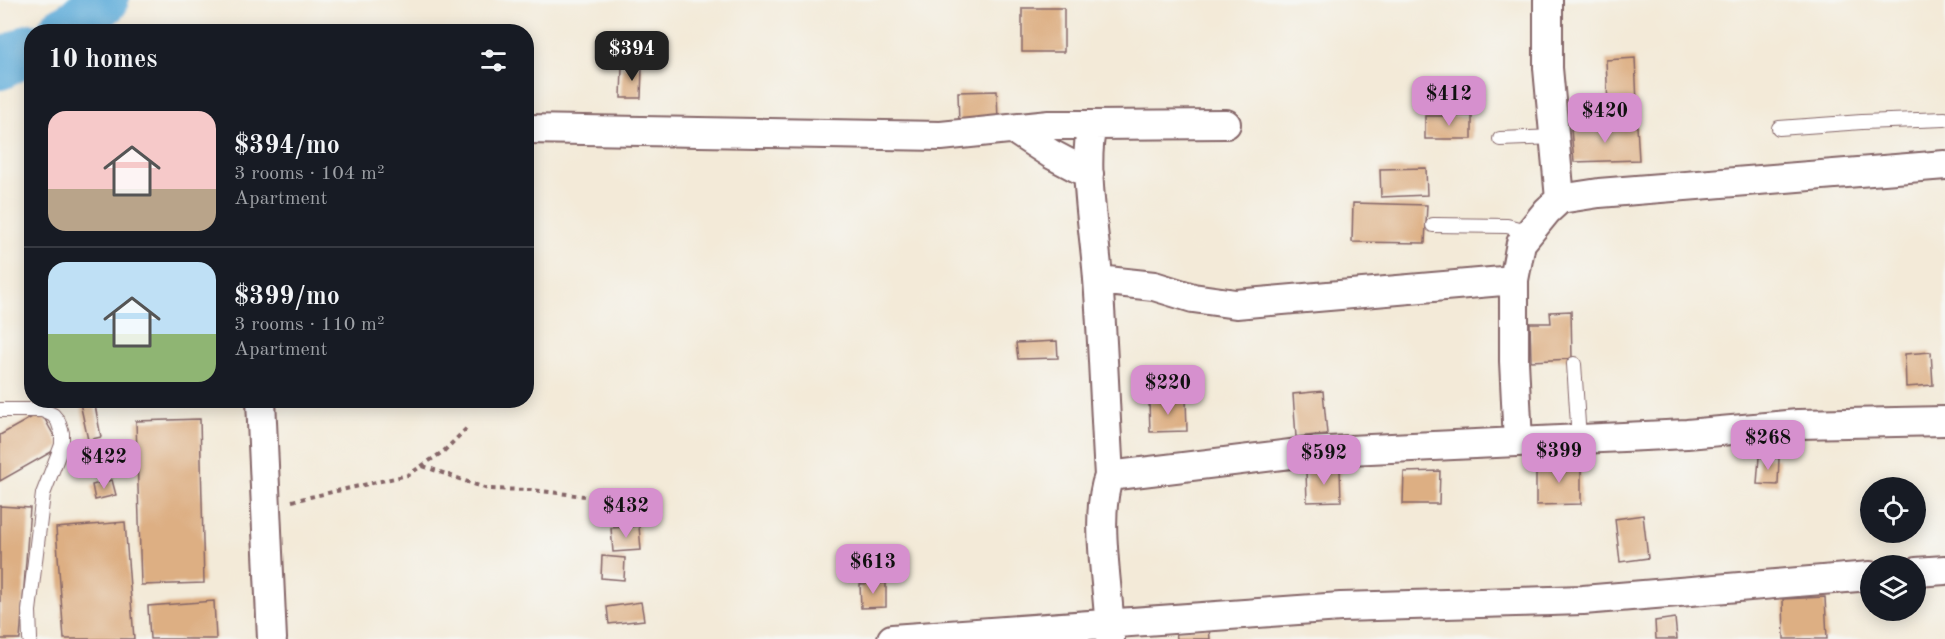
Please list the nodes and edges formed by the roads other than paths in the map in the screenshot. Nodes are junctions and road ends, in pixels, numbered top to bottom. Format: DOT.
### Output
graph roads {
  1 [pos="1548,0"];
  2 [pos="1945,119"];
  3 [pos="1226,124"];
  4 [pos="1092,125"];
  5 [pos="1779,128"];
  6 [pos="534,129"];
  7 [pos="1013,129"];
  8 [pos="1556,138"];
  9 [pos="1500,139"];
  10 [pos="1945,165"];
  11 [pos="1089,174"];
  12 [pos="1560,200"];
  13 [pos="1433,225"];
  14 [pos="1530,232"];
  15 [pos="1098,279"];
  16 [pos="1514,280"];
  17 [pos="1574,364"];
  18 [pos="261,408"];
  19 [pos="0,410"];
  20 [pos="1945,421"];
  21 [pos="1579,439"];
  22 [pos="1518,442"];
  23 [pos="1109,476"];
  24 [pos="1945,570"];
  25 [pos="1926,571"];
  26 [pos="1860,577"];
  27 [pos="1110,631"];
  28 [pos="30,639"];
  29 [pos="272,639"];
  30 [pos="892,639"];
  1 -- 8 [label="street"];
  2 -- 5 [label="lane"];
  3 -- 4 [label="street"];
  4 -- 7 [label="street"];
  4 -- 11 [label="street"];
  6 -- 7 [label="street"];
  7 -- 11 [label="street"];
  8 -- 9 [label="lane"];
  8 -- 12 [label="street"];
  10 -- 12 [label="street"];
  11 -- 15 [label="street"];
  12 -- 14 [label="street"];
  13 -- 14 [label="lane"];
  14 -- 16 [label="street"];
  15 -- 16 [label="street"];
  15 -- 23 [label="street"];
  16 -- 22 [label="street"];
  17 -- 21 [label="lane"];
  18 -- 29 [label="street"];
  19 -- 28 [label="lane"];
  20 -- 21 [label="street"];
  21 -- 22 [label="street"];
  22 -- 23 [label="street"];
  23 -- 27 [label="street"];
  24 -- 25 [label="street"];
  26 -- 27 [label="street"];
  27 -- 30 [label="street"];
}
